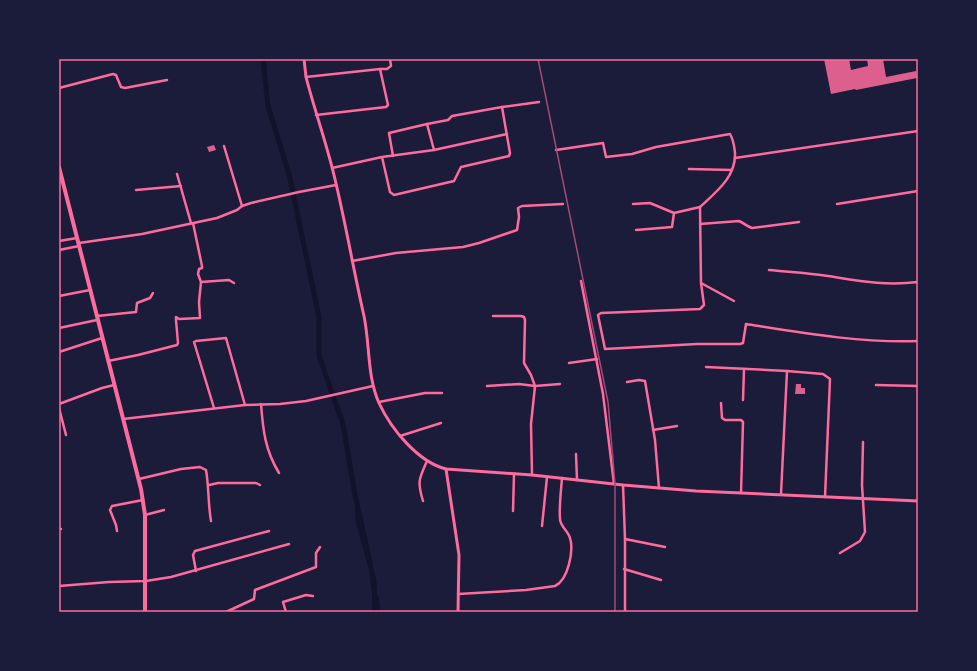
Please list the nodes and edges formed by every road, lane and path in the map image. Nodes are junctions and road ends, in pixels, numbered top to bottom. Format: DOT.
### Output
graph roads {
  1 [pos="304,59"];
  2 [pos="390,59"];
  3 [pos="380,69"];
  4 [pos="306,77"];
  5 [pos="167,80"];
  6 [pos="59,88"];
  7 [pos="539,102"];
  8 [pos="502,107"];
  9 [pos="316,115"];
  10 [pos="427,124"];
  11 [pos="918,131"];
  12 [pos="507,134"];
  13 [pos="224,146"];
  14 [pos="434,150"];
  15 [pos="556,150"];
  16 [pos="394,156"];
  17 [pos="382,157"];
  18 [pos="735,158"];
  19 [pos="59,167"];
  20 [pos="332,168"];
  21 [pos="689,169"];
  22 [pos="732,170"];
  23 [pos="177,174"];
  24 [pos="336,185"];
  25 [pos="181,186"];
  26 [pos="136,190"];
  27 [pos="918,192"];
  28 [pos="563,204"];
  29 [pos="633,204"];
  30 [pos="837,204"];
  31 [pos="242,206"];
  32 [pos="700,207"];
  33 [pos="674,213"];
  34 [pos="799,222"];
  35 [pos="192,223"];
  36 [pos="700,224"];
  37 [pos="636,230"];
  38 [pos="77,238"];
  39 [pos="59,241"];
  40 [pos="79,245"];
  41 [pos="59,250"];
  42 [pos="352,262"];
  43 [pos="769,270"];
  44 [pos="582,281"];
  45 [pos="201,282"];
  46 [pos="918,282"];
  47 [pos="234,283"];
  48 [pos="701,283"];
  49 [pos="90,290"];
  50 [pos="153,294"];
  51 [pos="59,296"];
  52 [pos="734,301"];
  53 [pos="493,316"];
  54 [pos="97,318"];
  55 [pos="59,328"];
  56 [pos="102,338"];
  57 [pos="918,341"];
  58 [pos="59,352"];
  59 [pos="597,359"];
  60 [pos="108,361"];
  61 [pos="569,363"];
  62 [pos="706,367"];
  63 [pos="744,369"];
  64 [pos="787,371"];
  65 [pos="627,382"];
  66 [pos="560,384"];
  67 [pos="114,385"];
  68 [pos="876,385"];
  69 [pos="373,386"];
  70 [pos="487,386"];
  71 [pos="535,386"];
  72 [pos="918,386"];
  73 [pos="442,393"];
  74 [pos="743,400"];
  75 [pos="379,402"];
  76 [pos="722,403"];
  77 [pos="59,404"];
  78 [pos="261,404"];
  79 [pos="245,405"];
  80 [pos="59,408"];
  81 [pos="214,408"];
  82 [pos="123,419"];
  83 [pos="441,423"];
  84 [pos="677,426"];
  85 [pos="653,430"];
  86 [pos="66,435"];
  87 [pos="400,436"];
  88 [pos="863,442"];
  89 [pos="576,454"];
  90 [pos="428,461"];
  91 [pos="446,470"];
  92 [pos="279,473"];
  93 [pos="514,474"];
  94 [pos="532,475"];
  95 [pos="547,477"];
  96 [pos="562,478"];
  97 [pos="139,479"];
  98 [pos="577,480"];
  99 [pos="614,484"];
  100 [pos="260,485"];
  101 [pos="623,485"];
  102 [pos="209,486"];
  103 [pos="659,489"];
  104 [pos="741,493"];
  105 [pos="781,494"];
  106 [pos="825,498"];
  107 [pos="864,499"];
  108 [pos="143,500"];
  109 [pos="423,501"];
  110 [pos="918,501"];
  111 [pos="164,510"];
  112 [pos="513,511"];
  113 [pos="145,515"];
  114 [pos="211,521"];
  115 [pos="542,526"];
  116 [pos="117,531"];
  117 [pos="269,531"];
  118 [pos="625,539"];
  119 [pos="289,544"];
  120 [pos="665,547"];
  121 [pos="320,548"];
  122 [pos="840,553"];
  123 [pos="624,569"];
  124 [pos="196,571"];
  125 [pos="661,580"];
  126 [pos="146,581"];
  127 [pos="59,586"];
  128 [pos="458,594"];
  129 [pos="313,596"];
  130 [pos="146,612"];
  131 [pos="226,612"];
  132 [pos="286,612"];
  133 [pos="458,612"];
  134 [pos="625,612"];
  1 -- 4 [label="street"];
  2 -- 3 [label="street"];
  3 -- 4 [label="street"];
  3 -- 9 [label="street"];
  4 -- 9 [label="street"];
  5 -- 6 [label="street"];
  7 -- 8 [label="street"];
  8 -- 10 [label="street"];
  8 -- 12 [label="street"];
  9 -- 20 [label="street"];
  10 -- 14 [label="street"];
  10 -- 16 [label="street"];
  11 -- 18 [label="street"];
  12 -- 14 [label="street"];
  12 -- 17 [label="street"];
  13 -- 31 [label="street"];
  14 -- 16 [label="street"];
  15 -- 18 [label="street"];
  16 -- 17 [label="street"];
  17 -- 20 [label="street"];
  18 -- 22 [label="street"];
  19 -- 38 [label="main road"];
  20 -- 24 [label="street"];
  21 -- 22 [label="street"];
  22 -- 32 [label="street"];
  23 -- 25 [label="street"];
  24 -- 31 [label="street"];
  24 -- 42 [label="street"];
  25 -- 26 [label="street"];
  25 -- 35 [label="street"];
  27 -- 30 [label="street"];
  28 -- 42 [label="street"];
  29 -- 33 [label="street"];
  31 -- 35 [label="street"];
  32 -- 33 [label="street"];
  32 -- 36 [label="street"];
  33 -- 37 [label="street"];
  34 -- 36 [label="street"];
  35 -- 40 [label="street"];
  35 -- 45 [label="street"];
  36 -- 48 [label="street"];
  38 -- 39 [label="street"];
  38 -- 40 [label="main road"];
  40 -- 41 [label="street"];
  40 -- 49 [label="main road"];
  42 -- 69 [label="street"];
  43 -- 46 [label="street"];
  44 -- 59 [label="street"];
  45 -- 47 [label="street"];
  45 -- 60 [label="street"];
  48 -- 52 [label="street"];
  48 -- 57 [label="street"];
  49 -- 51 [label="street"];
  49 -- 54 [label="main road"];
  50 -- 54 [label="street"];
  53 -- 71 [label="street"];
  54 -- 55 [label="street"];
  54 -- 56 [label="main road"];
  56 -- 58 [label="street"];
  56 -- 60 [label="main road"];
  59 -- 61 [label="street"];
  59 -- 99 [label="street"];
  60 -- 67 [label="main road"];
  62 -- 63 [label="street"];
  63 -- 64 [label="street"];
  63 -- 74 [label="street"];
  64 -- 105 [label="street"];
  64 -- 106 [label="street"];
  65 -- 85 [label="street"];
  66 -- 71 [label="street"];
  67 -- 77 [label="street"];
  67 -- 82 [label="main road"];
  68 -- 72 [label="street"];
  69 -- 75 [label="street"];
  69 -- 78 [label="street"];
  70 -- 71 [label="street"];
  71 -- 94 [label="street"];
  73 -- 75 [label="street"];
  75 -- 87 [label="street"];
  76 -- 104 [label="street"];
  78 -- 79 [label="street"];
  78 -- 92 [label="street"];
  79 -- 81 [label="street"];
  79 -- 81 [label="street"];
  80 -- 86 [label="street"];
  81 -- 82 [label="street"];
  82 -- 97 [label="main road"];
  83 -- 87 [label="street"];
  84 -- 85 [label="street"];
  85 -- 103 [label="street"];
  87 -- 90 [label="street"];
  88 -- 107 [label="street"];
  89 -- 98 [label="street"];
  90 -- 91 [label="street"];
  90 -- 109 [label="street"];
  91 -- 93 [label="street"];
  91 -- 128 [label="street"];
  93 -- 94 [label="street"];
  93 -- 112 [label="street"];
  94 -- 95 [label="street"];
  95 -- 96 [label="street"];
  95 -- 115 [label="street"];
  96 -- 98 [label="street"];
  96 -- 128 [label="street"];
  97 -- 102 [label="street"];
  97 -- 108 [label="main road"];
  98 -- 99 [label="street"];
  99 -- 101 [label="street"];
  100 -- 102 [label="street"];
  101 -- 103 [label="street"];
  101 -- 118 [label="street"];
  102 -- 114 [label="street"];
  103 -- 104 [label="street"];
  104 -- 105 [label="street"];
  105 -- 106 [label="street"];
  106 -- 107 [label="street"];
  107 -- 110 [label="street"];
  107 -- 122 [label="street"];
  108 -- 113 [label="main road"];
  108 -- 116 [label="street"];
  111 -- 113 [label="street"];
  113 -- 126 [label="main road"];
  117 -- 124 [label="street"];
  118 -- 120 [label="street"];
  118 -- 123 [label="street"];
  119 -- 124 [label="street"];
  121 -- 131 [label="street"];
  123 -- 125 [label="street"];
  123 -- 134 [label="street"];
  124 -- 126 [label="street"];
  126 -- 127 [label="street"];
  126 -- 130 [label="main road"];
  128 -- 133 [label="street"];
  129 -- 132 [label="street"];
}
